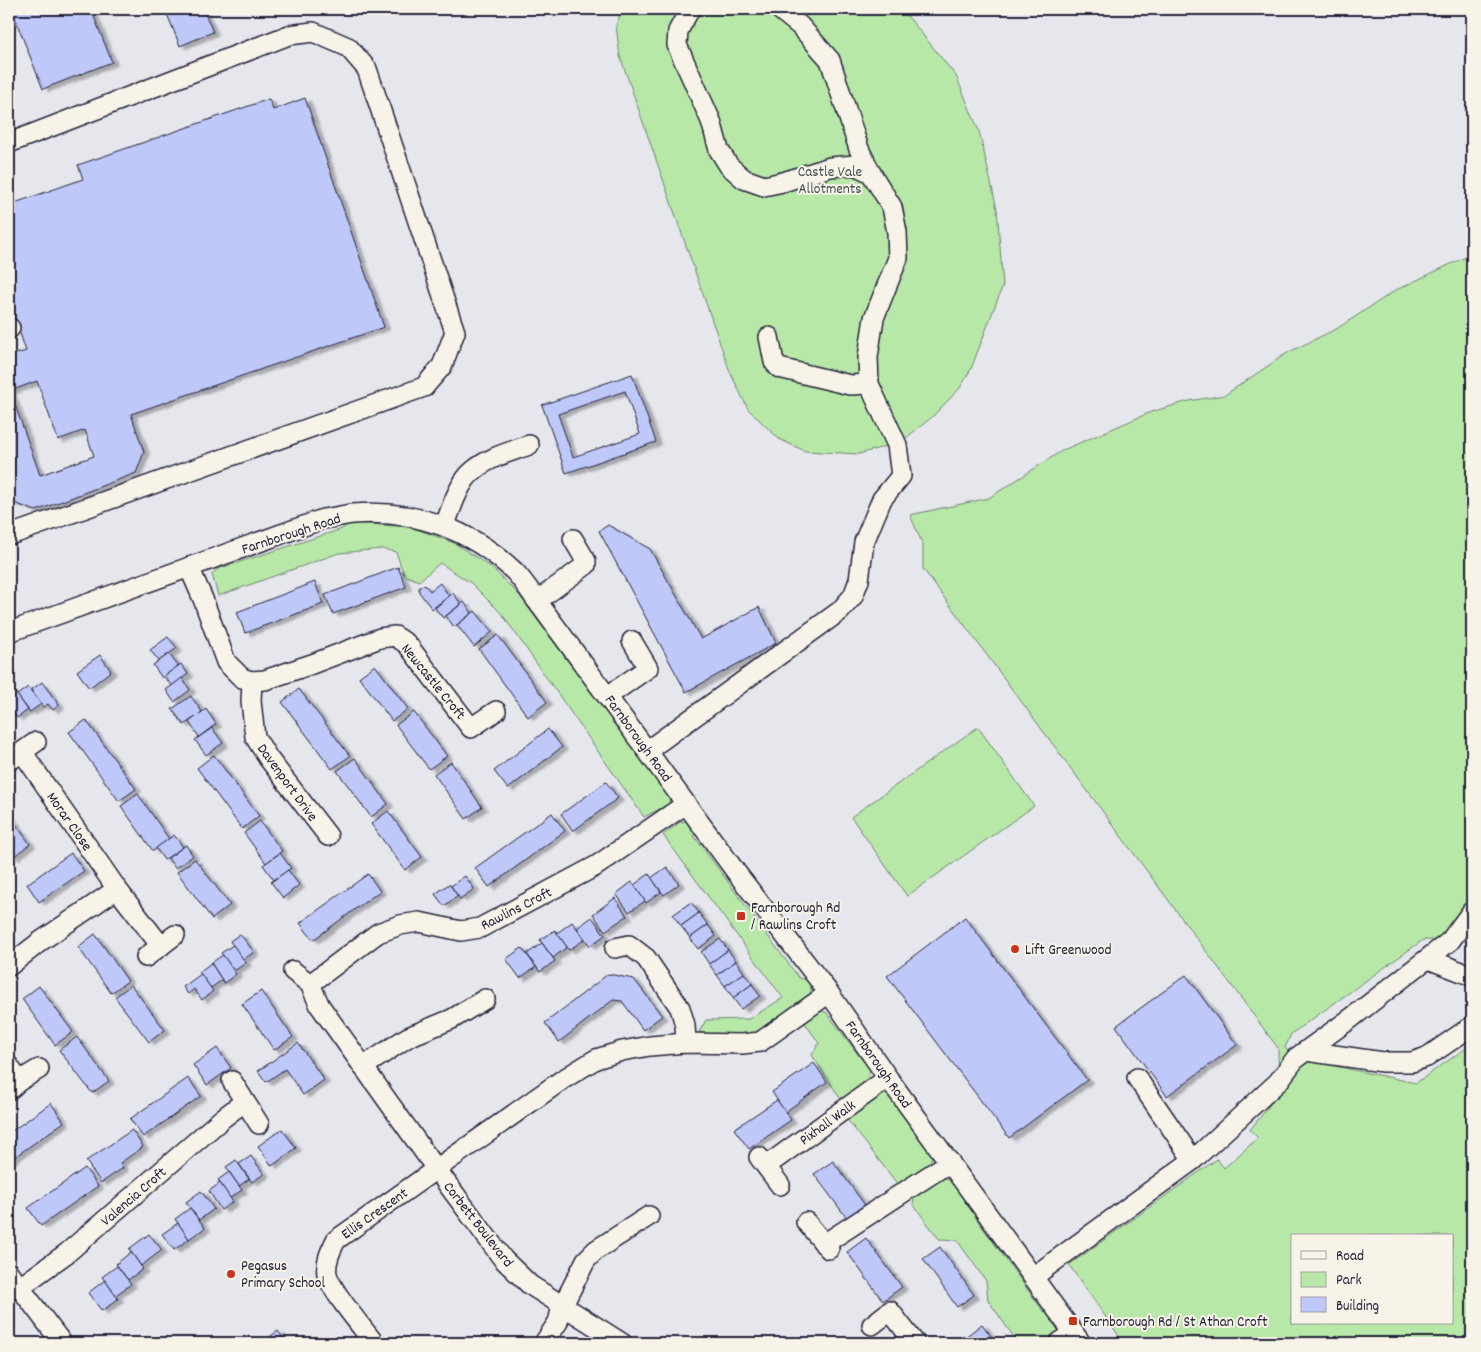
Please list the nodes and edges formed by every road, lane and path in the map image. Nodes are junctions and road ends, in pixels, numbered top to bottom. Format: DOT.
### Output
graph roads {
  1 [pos="690,9"];
  2 [pos="779,9"];
  3 [pos="9,143"];
  4 [pos="871,173"];
  5 [pos="769,337"];
  6 [pos="869,384"];
  7 [pos="529,445"];
  8 [pos="445,526"];
  9 [pos="9,532"];
  10 [pos="573,539"];
  11 [pos="189,567"];
  12 [pos="537,601"];
  13 [pos="9,632"];
  14 [pos="632,641"];
  15 [pos="252,681"];
  16 [pos="608,696"];
  17 [pos="496,710"];
  18 [pos="648,750"];
  19 [pos="23,752"];
  20 [pos="686,804"];
  21 [pos="328,836"];
  22 [pos="117,889"];
  23 [pos="1472,911"];
  24 [pos="160,946"];
  25 [pos="615,948"];
  26 [pos="1428,959"];
  27 [pos="9,966"];
  28 [pos="293,971"];
  29 [pos="1472,976"];
  30 [pos="310,984"];
  31 [pos="829,993"];
  32 [pos="485,999"];
  33 [pos="1472,1026"];
  34 [pos="686,1042"];
  35 [pos="1306,1051"];
  36 [pos="363,1067"];
  37 [pos="39,1069"];
  38 [pos="888,1078"];
  39 [pos="1137,1078"];
  40 [pos="12,1079"];
  41 [pos="232,1081"];
  42 [pos="244,1102"];
  43 [pos="259,1124"];
  44 [pos="1193,1160"];
  45 [pos="950,1162"];
  46 [pos="437,1170"];
  47 [pos="780,1185"];
  48 [pos="649,1216"];
  49 [pos="806,1222"];
  50 [pos="1033,1277"];
  51 [pos="14,1280"];
  52 [pos="562,1307"];
  53 [pos="872,1325"];
  54 [pos="1072,1340"];
  55 [pos="62,1343"];
  56 [pos="374,1343"];
  57 [pos="544,1343"];
  58 [pos="622,1343"];
  59 [pos="915,1343"];
  1 -- 4 [label="street"];
  2 -- 4 [label="street"];
  3 -- 9 [label="street"];
  4 -- 6 [label="street"];
  5 -- 6 [label="street"];
  6 -- 18 [label="street"];
  7 -- 8 [label="street"];
  8 -- 11 [label="street, Farnborough Road"];
  8 -- 12 [label="street, Farnborough Road"];
  10 -- 12 [label="street"];
  11 -- 13 [label="street, Farnborough Road"];
  11 -- 15 [label="street"];
  12 -- 16 [label="street, Farnborough Road"];
  14 -- 16 [label="street"];
  15 -- 17 [label="street, Newcastle Croft"];
  15 -- 21 [label="street, Davenport Drive"];
  16 -- 18 [label="street, Farnborough Road"];
  18 -- 20 [label="street, Farnborough Road"];
  19 -- 22 [label="street, Morar Close"];
  20 -- 30 [label="street, Rawlins Croft"];
  20 -- 31 [label="street, Farnborough Road"];
  22 -- 24 [label="street, Morar Close"];
  22 -- 27 [label="street"];
  23 -- 26 [label="street"];
  25 -- 34 [label="street"];
  26 -- 29 [label="street"];
  26 -- 35 [label="street"];
  28 -- 30 [label="street"];
  30 -- 36 [label="street, Corbett Boulevard"];
  31 -- 34 [label="street, Ellis Crescent"];
  31 -- 38 [label="street, Farnborough Road"];
  32 -- 36 [label="street"];
  33 -- 35 [label="street"];
  34 -- 46 [label="street, Ellis Crescent"];
  35 -- 44 [label="street"];
  36 -- 46 [label="street, Corbett Boulevard"];
  37 -- 40 [label="street"];
  38 -- 45 [label="street, Farnborough Road"];
  38 -- 47 [label="street, Pixhall Walk"];
  39 -- 44 [label="street"];
  41 -- 42 [label="street"];
  42 -- 43 [label="street"];
  42 -- 51 [label="street, Valencia Croft"];
  44 -- 50 [label="street"];
  45 -- 49 [label="street"];
  45 -- 50 [label="street, Farnborough Road"];
  46 -- 52 [label="street, Corbett Boulevard"];
  46 -- 56 [label="street, Ellis Crescent"];
  48 -- 52 [label="street"];
  50 -- 54 [label="street, Farnborough Road"];
  51 -- 55 [label="street"];
  52 -- 57 [label="street"];
  52 -- 58 [label="street, Corbett Boulevard"];
  53 -- 59 [label="street"];
}
